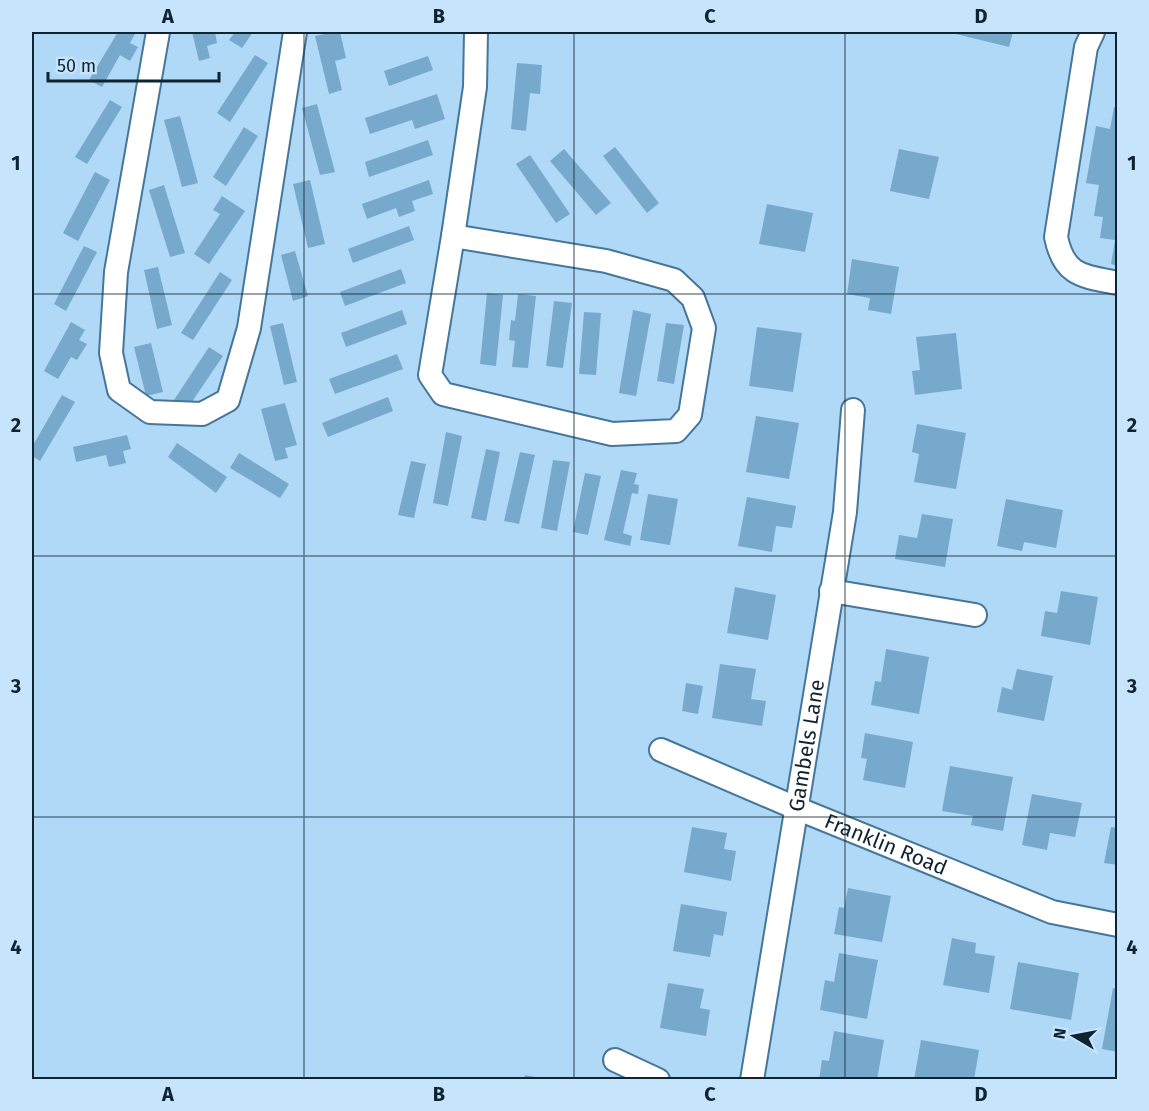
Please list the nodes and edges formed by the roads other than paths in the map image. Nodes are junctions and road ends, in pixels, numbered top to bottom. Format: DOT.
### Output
graph roads {
  1 [pos="158,32"];
  2 [pos="295,32"];
  3 [pos="476,32"];
  4 [pos="1093,32"];
  5 [pos="453,236"];
  6 [pos="1118,283"];
  7 [pos="853,410"];
  8 [pos="831,591"];
  9 [pos="975,615"];
  10 [pos="661,750"];
  11 [pos="796,808"];
  12 [pos="1118,925"];
  13 [pos="615,1060"];
  14 [pos="658,1080"];
  15 [pos="752,1080"];
  1 -- 2 [label="street"];
  3 -- 5 [label="street"];
  4 -- 6 [label="street"];
  5 -- 5 [label="street"];
  7 -- 8 [label="street, Gambels Lane"];
  8 -- 9 [label="street"];
  8 -- 11 [label="street, Gambels Lane"];
  10 -- 11 [label="street, Franklin Road"];
  11 -- 12 [label="street, Franklin Road"];
  11 -- 15 [label="street, Gambels Lane"];
  13 -- 14 [label="street"];
}
